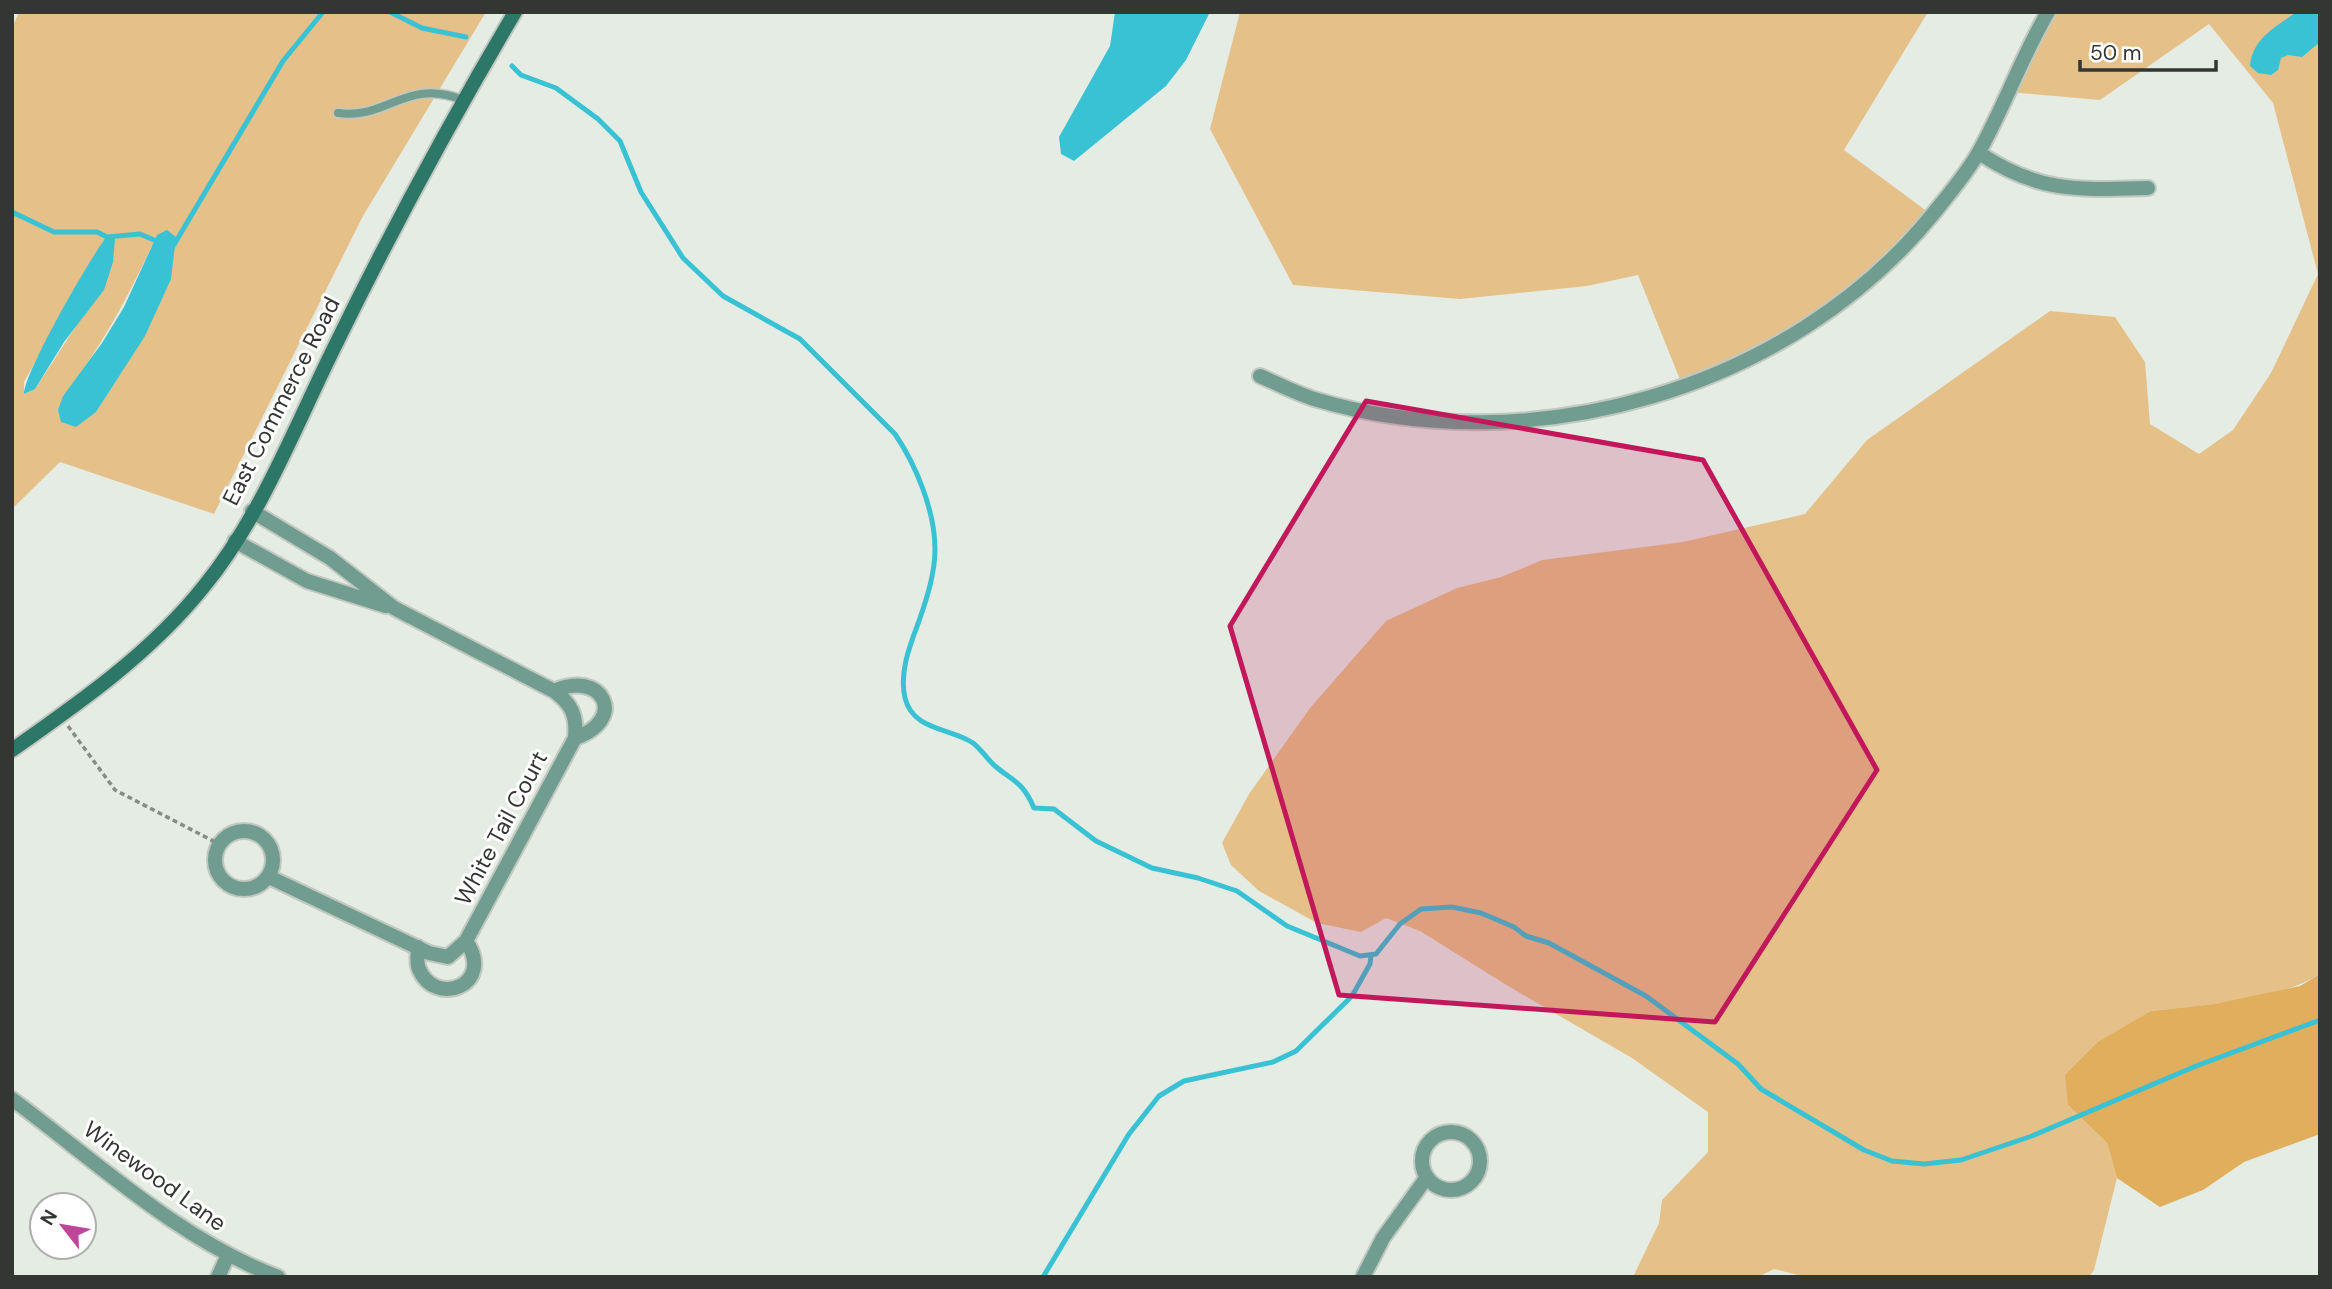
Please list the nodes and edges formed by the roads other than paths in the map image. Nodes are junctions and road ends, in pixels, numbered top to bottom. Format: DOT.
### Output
graph roads {
  1 [pos="515,12"];
  2 [pos="2049,12"];
  3 [pos="463,100"];
  4 [pos="338,113"];
  5 [pos="1979,153"];
  6 [pos="2148,188"];
  7 [pos="1260,376"];
  8 [pos="252,511"];
  9 [pos="235,541"];
  10 [pos="394,608"];
  11 [pos="554,691"];
  12 [pos="575,738"];
  13 [pos="12,750"];
  14 [pos="269,877"];
  15 [pos="466,941"];
  16 [pos="418,947"];
  17 [pos="12,1099"];
  18 [pos="1427,1178"];
  19 [pos="228,1255"];
  20 [pos="218,1277"];
  21 [pos="278,1277"];
  22 [pos="1363,1277"];
  1 -- 3 [label="main road, East Commerce Road"];
  2 -- 5 [label="street"];
  3 -- 4 [label="lane"];
  3 -- 8 [label="main road, East Commerce Road"];
  5 -- 6 [label="street"];
  5 -- 7 [label="street"];
  8 -- 9 [label="main road, East Commerce Road"];
  8 -- 10 [label="street, White Tail Court"];
  9 -- 10 [label="street, White Tail Court"];
  9 -- 13 [label="main road, East Commerce Road"];
  10 -- 11 [label="street, White Tail Court"];
  11 -- 12 [label="street, White Tail Court"];
  11 -- 12 [label="street, White Tail Court"];
  12 -- 15 [label="street, White Tail Court"];
  14 -- 14 [label="street"];
  14 -- 16 [label="street, White Tail Court"];
  15 -- 16 [label="street, White Tail Court"];
  15 -- 16 [label="street, White Tail Court"];
  17 -- 19 [label="street, Winewood Lane"];
  18 -- 18 [label="street"];
  18 -- 22 [label="street"];
  19 -- 20 [label="street"];
  19 -- 21 [label="street, Winewood Lane"];
}
